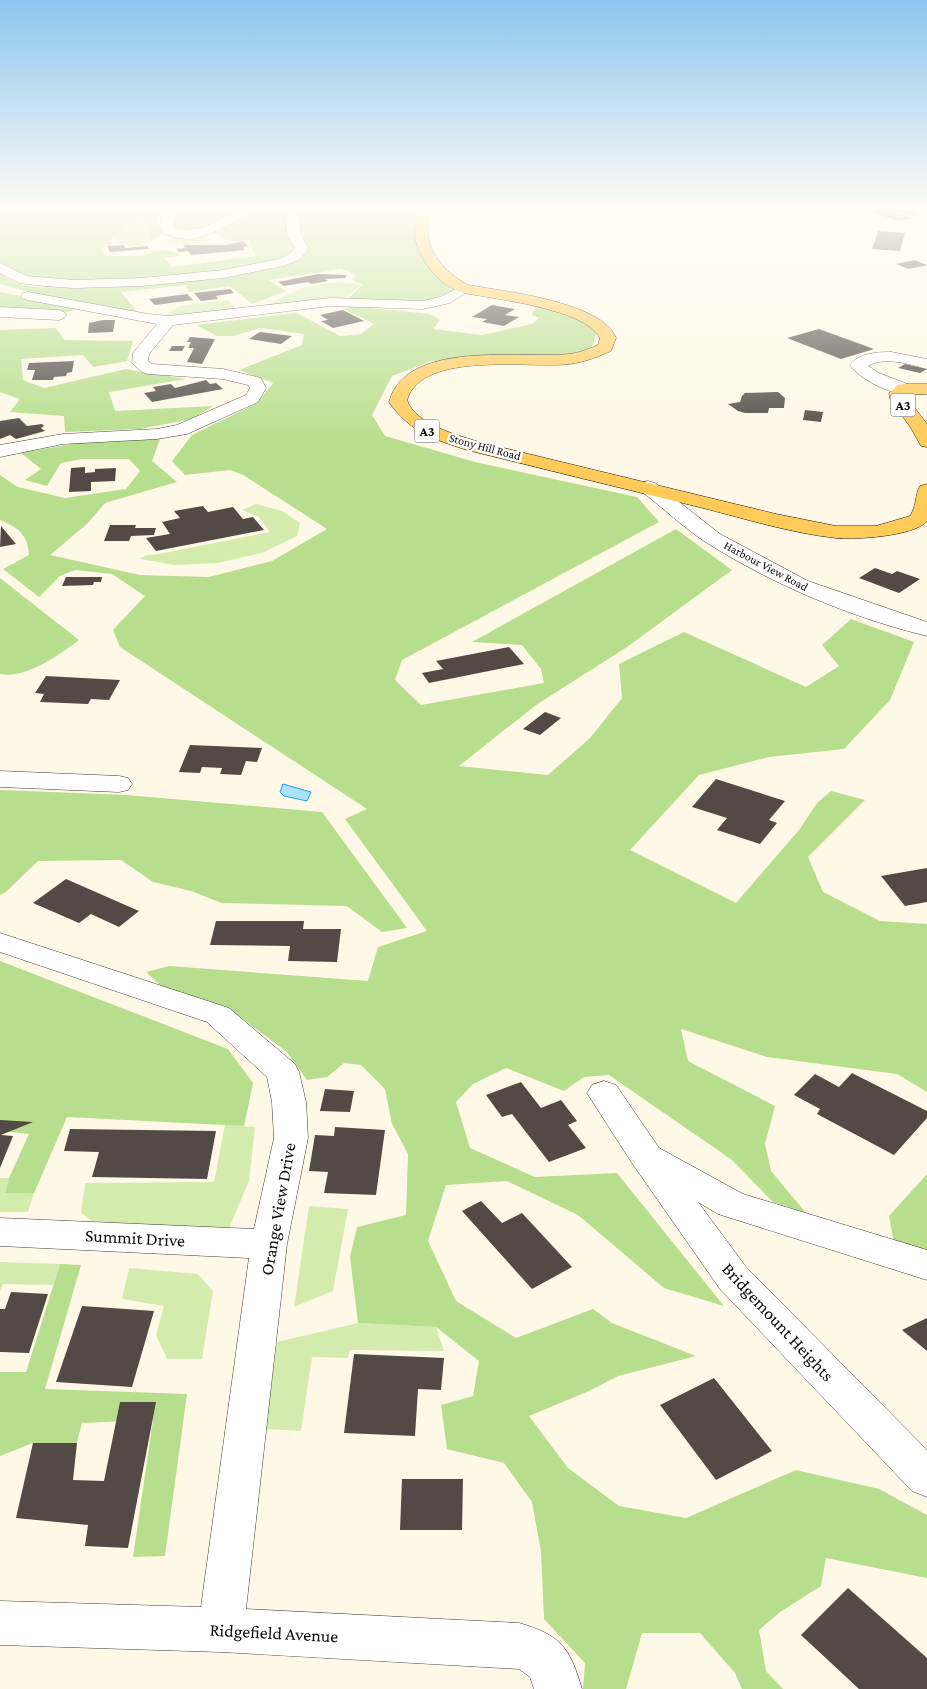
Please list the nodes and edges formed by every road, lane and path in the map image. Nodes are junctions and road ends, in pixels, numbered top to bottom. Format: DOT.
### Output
graph roads {
  1 [pos="455,285"];
  2 [pos="464,289"];
  3 [pos="9,292"];
  4 [pos="103,311"];
  5 [pos="0,312"];
  6 [pos="168,321"];
  7 [pos="927,364"];
  8 [pos="904,389"];
  9 [pos="927,389"];
  10 [pos="927,442"];
  11 [pos="0,451"];
  12 [pos="648,488"];
  13 [pos="927,490"];
  14 [pos="927,628"];
  15 [pos="0,779"];
  16 [pos="119,784"];
  17 [pos="0,942"];
  18 [pos="604,1093"];
  19 [pos="644,1154"];
  20 [pos="0,1232"];
  21 [pos="269,1244"];
  22 [pos="927,1265"];
  23 [pos="927,1478"];
  24 [pos="0,1623"];
  25 [pos="220,1630"];
  26 [pos="551,1673"];
  1 -- 2 [label="main road, Stony Hill Road / A3"];
  2 -- 6 [label="street"];
  2 -- 12 [label="main road, Stony Hill Road / A3"];
  3 -- 4 [label="street"];
  4 -- 5 [label="street"];
  4 -- 6 [label="street"];
  6 -- 11 [label="street"];
  7 -- 8 [label="street"];
  8 -- 9 [label="main road, A3"];
  8 -- 10 [label="main road, A3"];
  12 -- 13 [label="main road, Stony Hill Road / A3"];
  12 -- 14 [label="street, Harbour View Road"];
  15 -- 16 [label="street"];
  17 -- 21 [label="street, Orange View Drive"];
  18 -- 19 [label="street, Bridgemount Heights"];
  19 -- 22 [label="street, Bridgemount Heights"];
  19 -- 23 [label="street, Bridgemount Heights"];
  20 -- 21 [label="street, Summit Drive"];
  21 -- 25 [label="street, Orange View Drive"];
  24 -- 25 [label="street, Ridgefield Avenue"];
  25 -- 26 [label="street, Ridgefield Avenue"];
}
